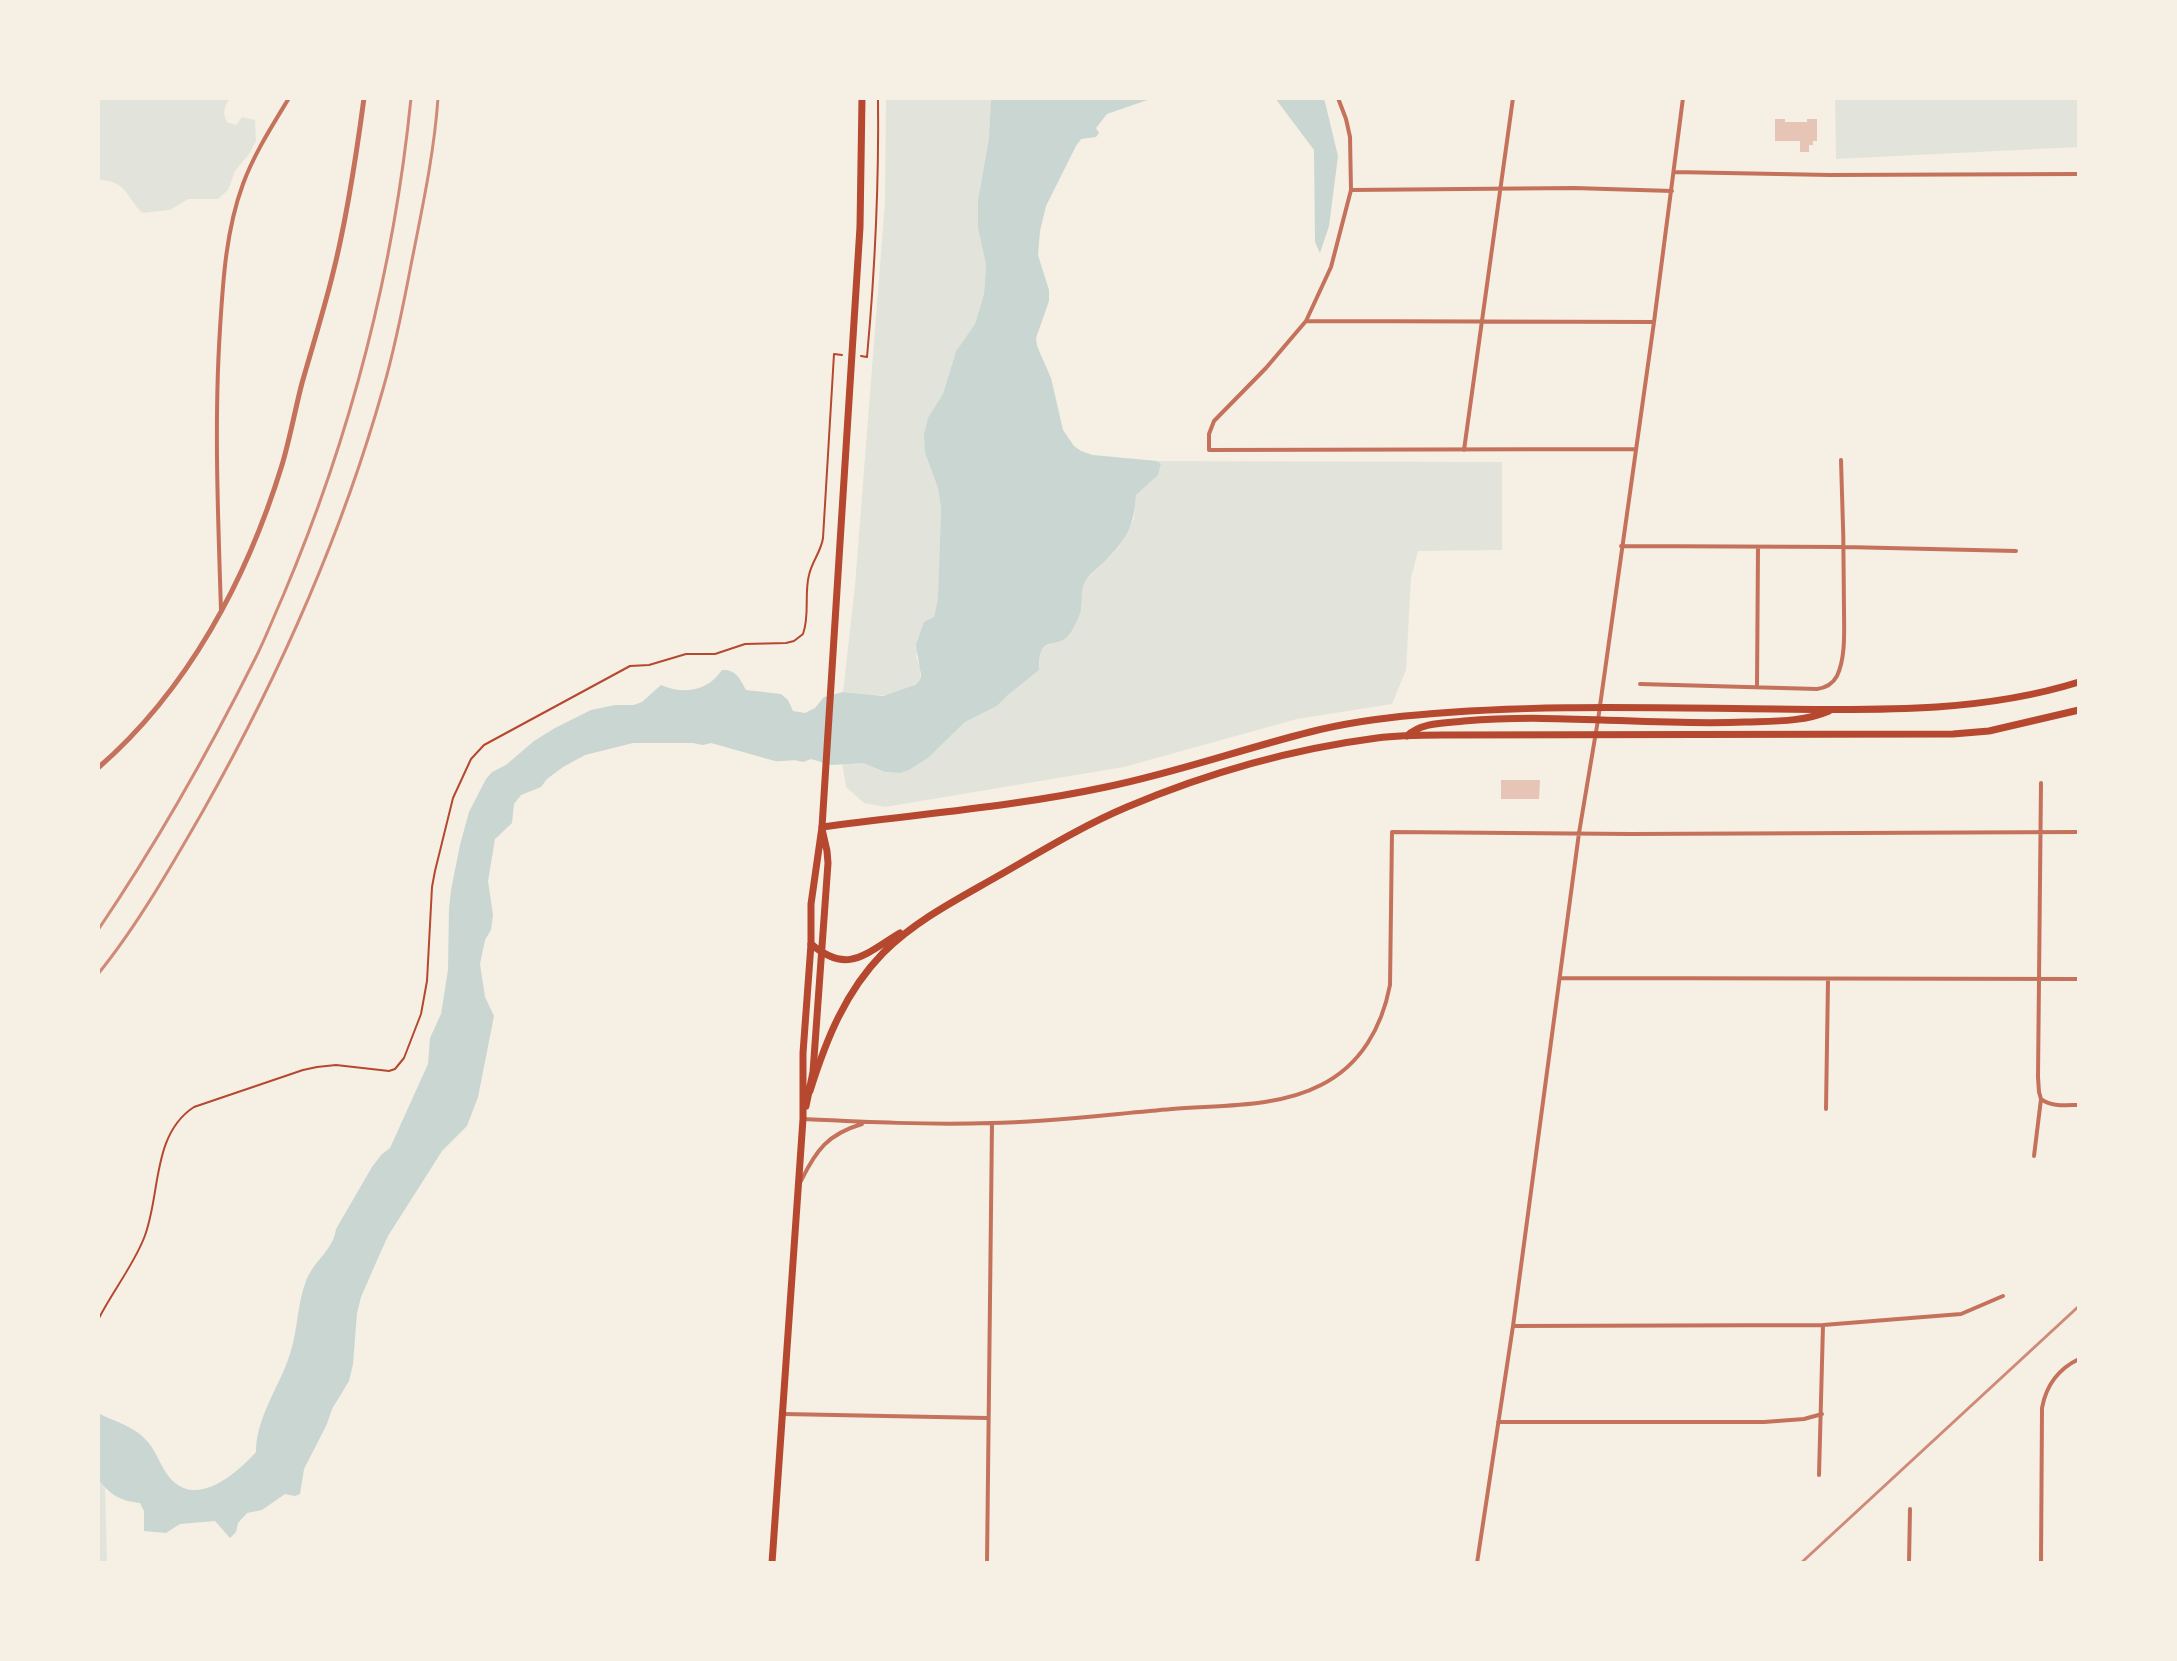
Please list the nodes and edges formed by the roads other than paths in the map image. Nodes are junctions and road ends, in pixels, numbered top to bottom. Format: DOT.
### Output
graph roads {
  1 [pos="289,98"];
  2 [pos="364,98"];
  3 [pos="862,98"];
  4 [pos="1338,98"];
  5 [pos="1513,98"];
  6 [pos="1683,98"];
  7 [pos="1674,172"];
  8 [pos="2079,174"];
  9 [pos="1351,190"];
  10 [pos="1499,190"];
  11 [pos="1672,191"];
  12 [pos="1306,321"];
  13 [pos="1481,321"];
  14 [pos="1654,322"];
  15 [pos="1636,449"];
  16 [pos="1464,450"];
  17 [pos="1841,460"];
  18 [pos="1621,546"];
  19 [pos="1758,547"];
  20 [pos="1845,547"];
  21 [pos="2016,551"];
  22 [pos="221,612"];
  23 [pos="2079,682"];
  24 [pos="1640,684"];
  25 [pos="1757,686"];
  26 [pos="1599,707"];
  27 [pos="1831,710"];
  28 [pos="2079,710"];
  29 [pos="1598,720"];
  30 [pos="1595,735"];
  31 [pos="1407,736"];
  32 [pos="98,768"];
  33 [pos="2041,783"];
  34 [pos="822,827"];
  35 [pos="2040,832"];
  36 [pos="2079,832"];
  37 [pos="1579,833"];
  38 [pos="926,918"];
  39 [pos="811,944"];
  40 [pos="822,954"];
  41 [pos="1560,978"];
  42 [pos="2040,978"];
  43 [pos="2079,979"];
  44 [pos="1828,980"];
  45 [pos="810,1091"];
  46 [pos="2041,1099"];
  47 [pos="2079,1105"];
  48 [pos="1826,1109"];
  49 [pos="803,1119"];
  50 [pos="868,1123"];
  51 [pos="992,1123"];
  52 [pos="2034,1156"];
  53 [pos="798,1187"];
  54 [pos="2003,1296"];
  55 [pos="1823,1325"];
  56 [pos="1513,1326"];
  57 [pos="2079,1359"];
  58 [pos="782,1414"];
  59 [pos="1822,1414"];
  60 [pos="987,1418"];
  61 [pos="1498,1422"];
  62 [pos="1819,1475"];
  63 [pos="1910,1509"];
  64 [pos="772,1563"];
  65 [pos="987,1563"];
  66 [pos="1477,1563"];
  67 [pos="1909,1563"];
  68 [pos="2041,1563"];
  1 -- 22 [label="street"];
  2 -- 22 [label="street"];
  3 -- 34 [label="main road"];
  4 -- 9 [label="street"];
  5 -- 10 [label="street"];
  6 -- 7 [label="street"];
  7 -- 8 [label="street"];
  7 -- 11 [label="street"];
  9 -- 10 [label="street"];
  9 -- 12 [label="street"];
  10 -- 11 [label="street"];
  10 -- 13 [label="street"];
  11 -- 14 [label="street"];
  12 -- 13 [label="street"];
  12 -- 16 [label="street"];
  13 -- 14 [label="street"];
  13 -- 16 [label="street"];
  14 -- 15 [label="street"];
  15 -- 16 [label="street"];
  15 -- 18 [label="street"];
  17 -- 20 [label="street"];
  18 -- 19 [label="street"];
  18 -- 26 [label="street"];
  19 -- 20 [label="street"];
  19 -- 25 [label="street"];
  20 -- 21 [label="street"];
  20 -- 25 [label="street"];
  22 -- 32 [label="street"];
  23 -- 27 [label="main road"];
  24 -- 25 [label="street"];
  26 -- 27 [label="main road"];
  26 -- 29 [label="street"];
  26 -- 34 [label="main road"];
  27 -- 29 [label="main road"];
  28 -- 30 [label="main road"];
  29 -- 30 [label="street"];
  29 -- 31 [label="main road"];
  30 -- 31 [label="main road"];
  30 -- 37 [label="street"];
  31 -- 38 [label="main road"];
  33 -- 35 [label="street"];
  34 -- 39 [label="main road"];
  34 -- 40 [label="main road"];
  35 -- 36 [label="street"];
  35 -- 37 [label="street"];
  35 -- 42 [label="street"];
  37 -- 41 [label="street"];
  37 -- 51 [label="street"];
  38 -- 40 [label="main road"];
  38 -- 45 [label="main road"];
  39 -- 40 [label="main road"];
  39 -- 49 [label="main road"];
  40 -- 45 [label="main road"];
  41 -- 44 [label="street"];
  41 -- 56 [label="street"];
  42 -- 43 [label="street"];
  42 -- 44 [label="street"];
  42 -- 46 [label="street"];
  44 -- 48 [label="street"];
  45 -- 49 [label="main road"];
  46 -- 47 [label="street"];
  46 -- 52 [label="street"];
  49 -- 50 [label="street"];
  49 -- 53 [label="main road"];
  50 -- 51 [label="street"];
  50 -- 53 [label="street"];
  51 -- 60 [label="street"];
  53 -- 58 [label="main road"];
  54 -- 55 [label="street"];
  55 -- 56 [label="street"];
  55 -- 59 [label="street"];
  56 -- 61 [label="street"];
  57 -- 68 [label="street"];
  58 -- 60 [label="street"];
  58 -- 64 [label="main road"];
  59 -- 61 [label="street"];
  59 -- 62 [label="street"];
  60 -- 65 [label="street"];
  61 -- 66 [label="street"];
  63 -- 67 [label="street"];
}
